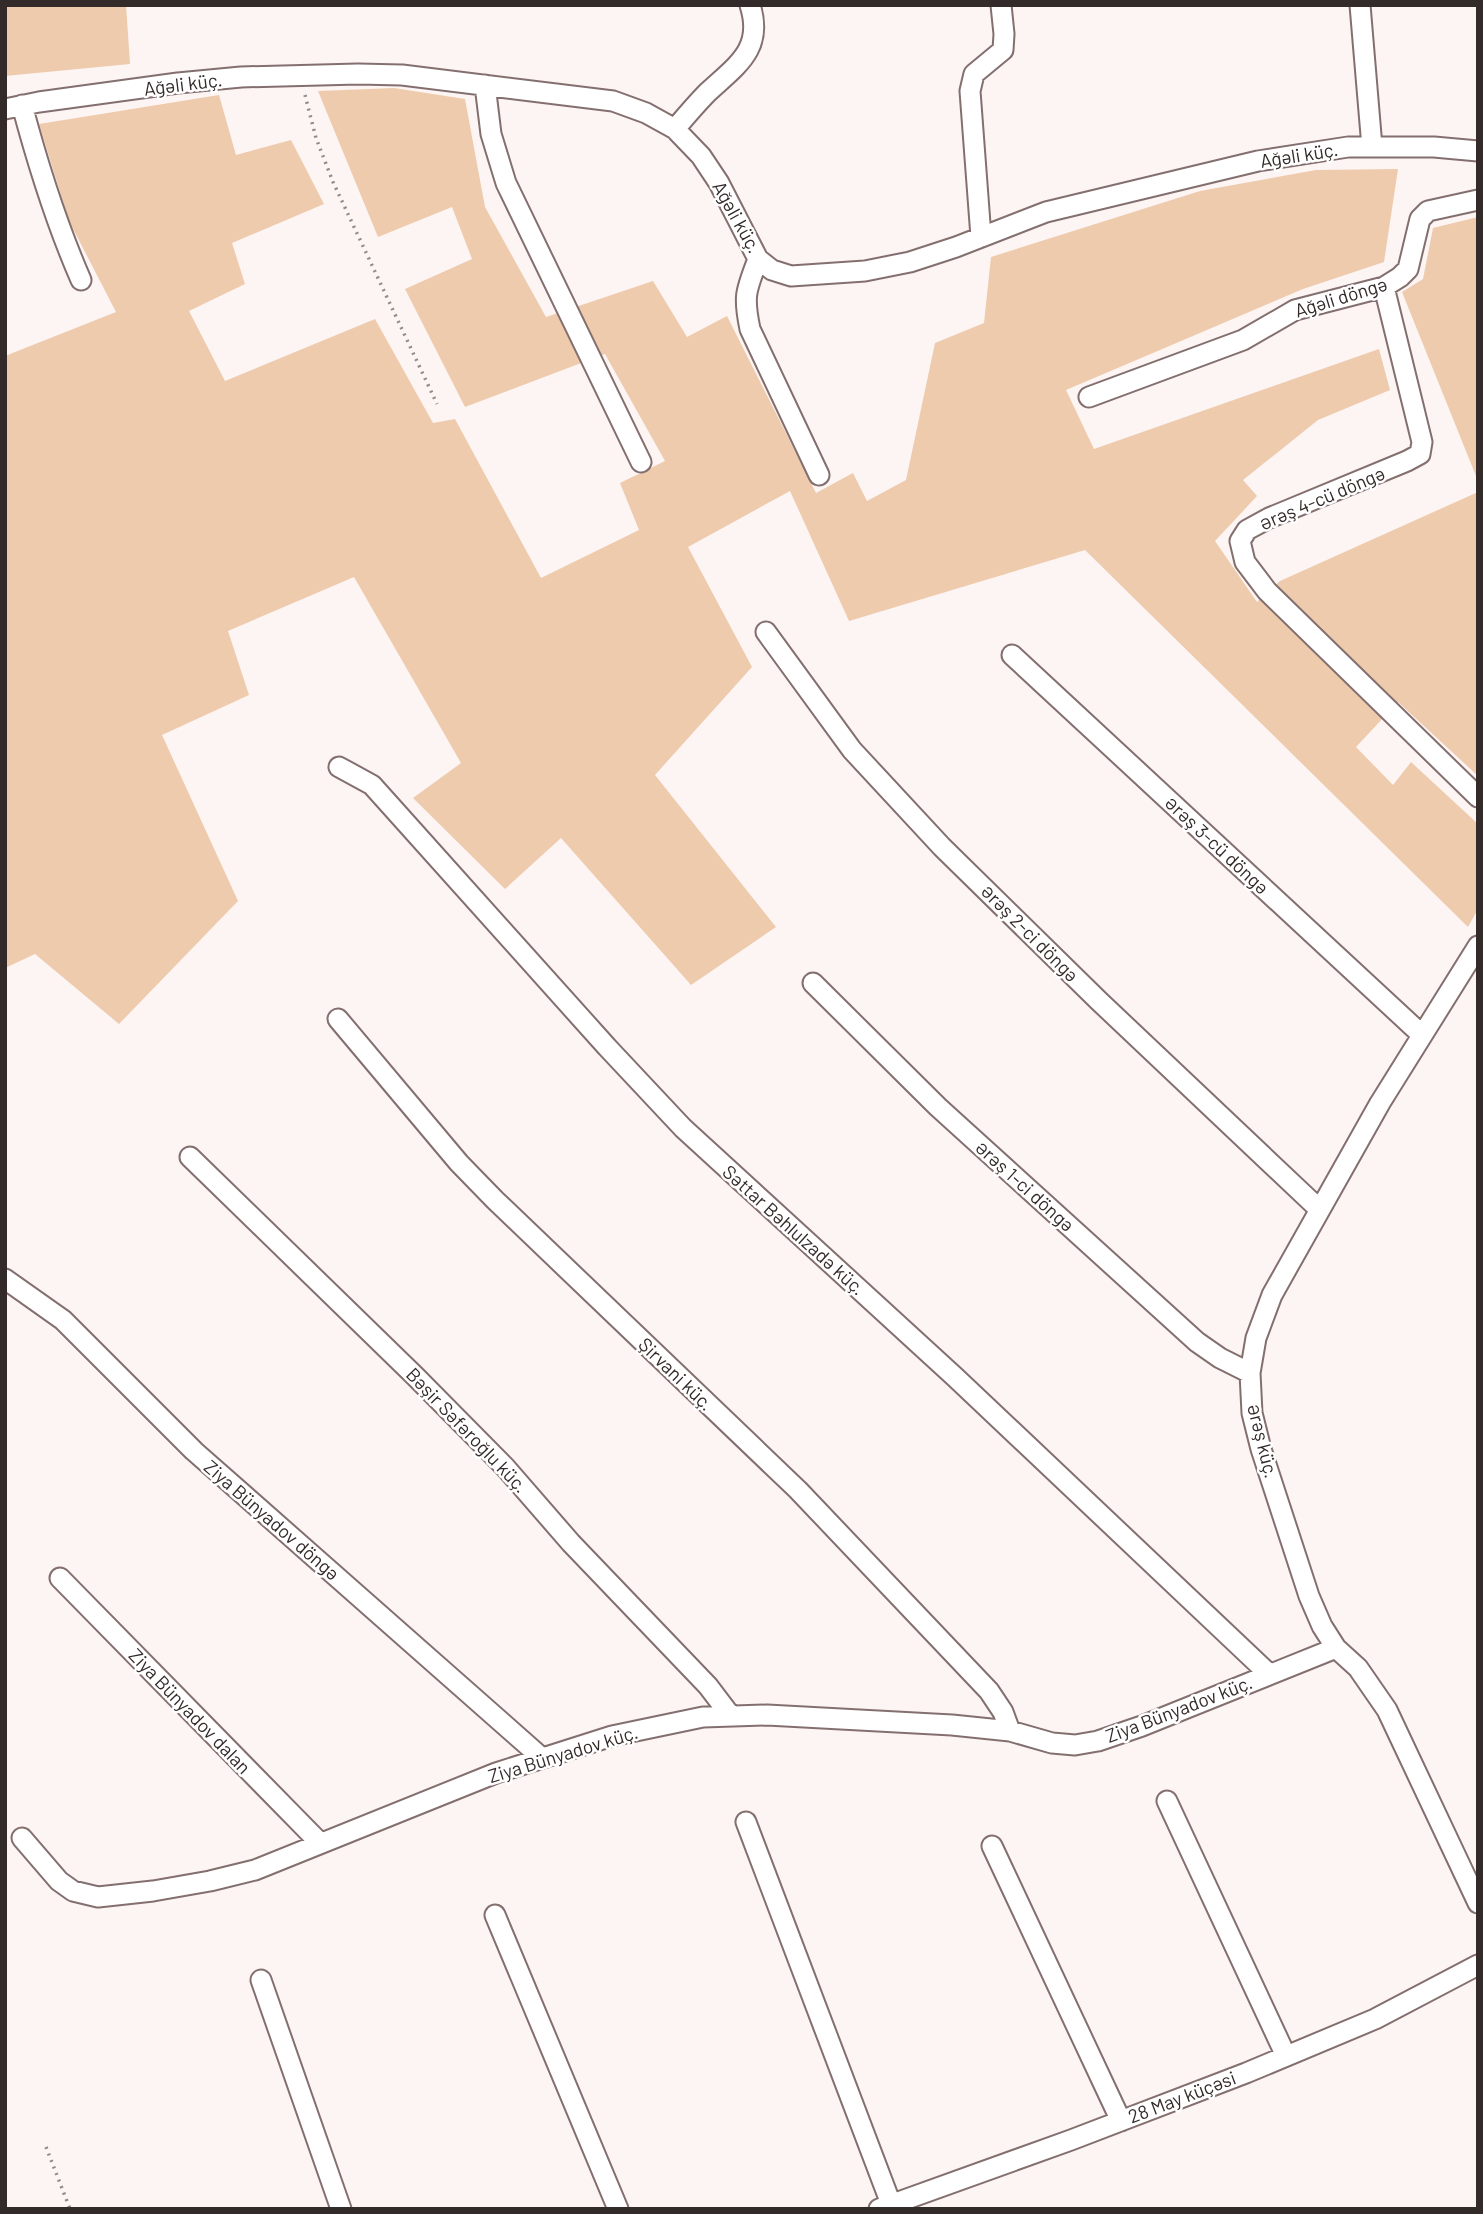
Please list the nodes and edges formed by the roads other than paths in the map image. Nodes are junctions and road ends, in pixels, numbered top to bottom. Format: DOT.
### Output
graph roads {
  1 [pos="750,5"];
  2 [pos="1001,5"];
  3 [pos="1360,5"];
  4 [pos="485,85"];
  5 [pos="14,107"];
  6 [pos="675,129"];
  7 [pos="1372,147"];
  8 [pos="1478,151"];
  9 [pos="1478,200"];
  10 [pos="981,237"];
  11 [pos="758,259"];
  12 [pos="81,280"];
  13 [pos="1384,287"];
  14 [pos="1089,397"];
  15 [pos="642,462"];
  16 [pos="819,475"];
  17 [pos="766,632"];
  18 [pos="1012,655"];
  19 [pos="339,767"];
  20 [pos="1478,797"];
  21 [pos="1478,946"];
  22 [pos="813,984"];
  23 [pos="338,1019"];
  24 [pos="1422,1035"];
  25 [pos="190,1157"];
  26 [pos="1320,1210"];
  27 [pos="5,1279"];
  28 [pos="1250,1373"];
  29 [pos="60,1578"];
  30 [pos="1336,1647"];
  31 [pos="1269,1674"];
  32 [pos="730,1715"];
  33 [pos="1010,1731"];
  34 [pos="542,1758"];
  35 [pos="1167,1801"];
  36 [pos="746,1822"];
  37 [pos="22,1838"];
  38 [pos="320,1843"];
  39 [pos="992,1846"];
  40 [pos="1478,1903"];
  41 [pos="495,1915"];
  42 [pos="1478,1965"];
  43 [pos="261,1980"];
  44 [pos="1286,2056"];
  45 [pos="1121,2121"];
  46 [pos="885,2206"];
  47 [pos="341,2209"];
  48 [pos="618,2209"];
  1 -- 6 [label="street"];
  2 -- 10 [label="street"];
  3 -- 7 [label="street"];
  4 -- 5 [label="street, Ağəli küç."];
  4 -- 6 [label="street, Ağəli küç."];
  4 -- 15 [label="street"];
  5 -- 12 [label="street"];
  6 -- 11 [label="street, Ağəli küç."];
  7 -- 8 [label="street, Ağəli küç."];
  7 -- 10 [label="street, Ağəli küç."];
  9 -- 13 [label="street, Ağəli döngə"];
  10 -- 11 [label="street, Ağəli küç."];
  11 -- 16 [label="street"];
  13 -- 14 [label="street, Ağəli döngə"];
  13 -- 20 [label="street, Ərəş 4-cü döngə"];
  17 -- 26 [label="street, Ərəş 2-ci döngə"];
  18 -- 24 [label="street, Ərəş 3-cü döngə"];
  19 -- 31 [label="street, Səttar Bəhlulzadə küç."];
  21 -- 24 [label="street, Ərəş küç."];
  22 -- 28 [label="street, Ərəş 1-ci döngə"];
  23 -- 33 [label="street, Şirvani küç."];
  24 -- 26 [label="street, Ərəş küç."];
  25 -- 32 [label="street, Bəşir Səfəroğlu küç."];
  26 -- 28 [label="street, Ərəş küç."];
  27 -- 34 [label="street, Ziya Bünyadov döngə"];
  28 -- 30 [label="street, Ərəş küç."];
  29 -- 38 [label="street, Ziya Bünyadov dalan"];
  30 -- 31 [label="street, Ziya Bünyadov küç."];
  30 -- 40 [label="street, Ərəş küç."];
  31 -- 33 [label="street, Ziya Bünyadov küç."];
  32 -- 33 [label="street, Ziya Bünyadov küç."];
  32 -- 34 [label="street, Ziya Bünyadov küç."];
  34 -- 38 [label="street, Ziya Bünyadov küç."];
  35 -- 44 [label="street"];
  36 -- 46 [label="street"];
  37 -- 38 [label="street, Ziya Bünyadov küç."];
  39 -- 45 [label="street"];
  41 -- 48 [label="street"];
  42 -- 44 [label="street, 28 May küçəsi"];
  43 -- 47 [label="street"];
  44 -- 45 [label="street, 28 May küçəsi"];
  45 -- 46 [label="street, 28 May küçəsi"];
}
